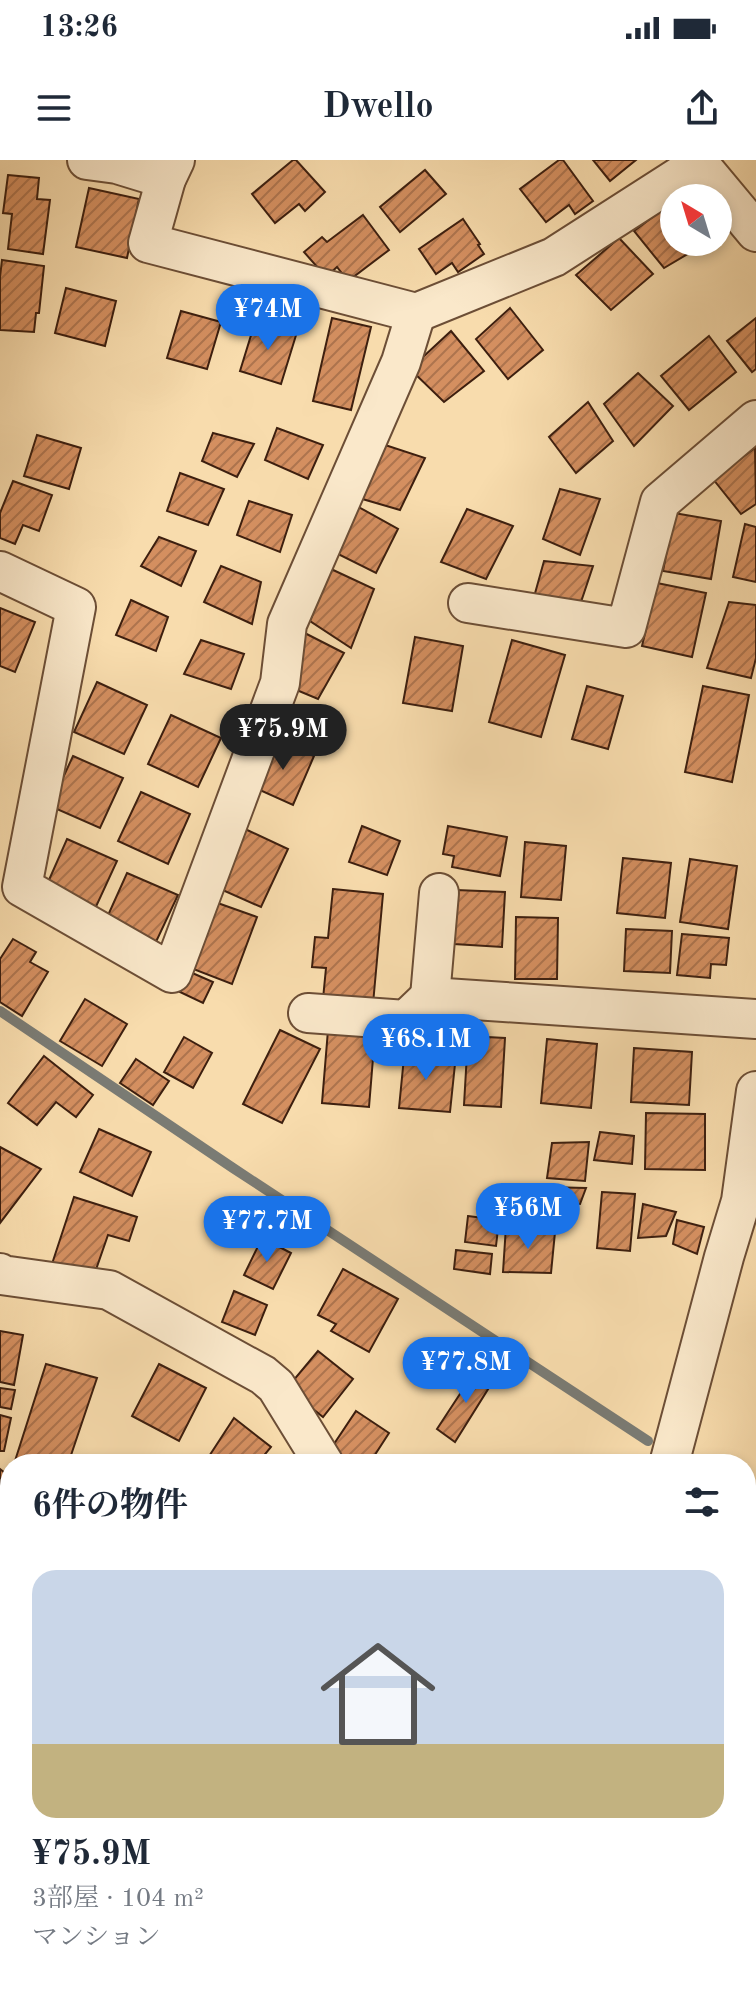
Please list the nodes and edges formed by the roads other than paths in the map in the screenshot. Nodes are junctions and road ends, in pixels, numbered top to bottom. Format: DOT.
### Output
graph roads {
  1 [pos="87,160"];
  2 [pos="698,162"];
  3 [pos="171,170"];
  4 [pos="756,232"];
  5 [pos="416,313"];
  6 [pos="756,420"];
  7 [pos="0,571"];
  8 [pos="468,603"];
  9 [pos="439,893"];
  10 [pos="430,997"];
  11 [pos="308,1013"];
  12 [pos="756,1019"];
  13 [pos="756,1091"];
  14 [pos="749,1194"];
  15 [pos="0,1273"];
  16 [pos="318,1454"];
  17 [pos="672,1454"];
  1 -- 3 [label="street"];
  2 -- 4 [label="street"];
  2 -- 5 [label="street"];
  3 -- 5 [label="street"];
  5 -- 7 [label="street"];
  6 -- 8 [label="street"];
  9 -- 10 [label="street"];
  10 -- 11 [label="street"];
  10 -- 12 [label="street"];
  13 -- 14 [label="street"];
  14 -- 17 [label="street"];
  15 -- 16 [label="street"];
}
